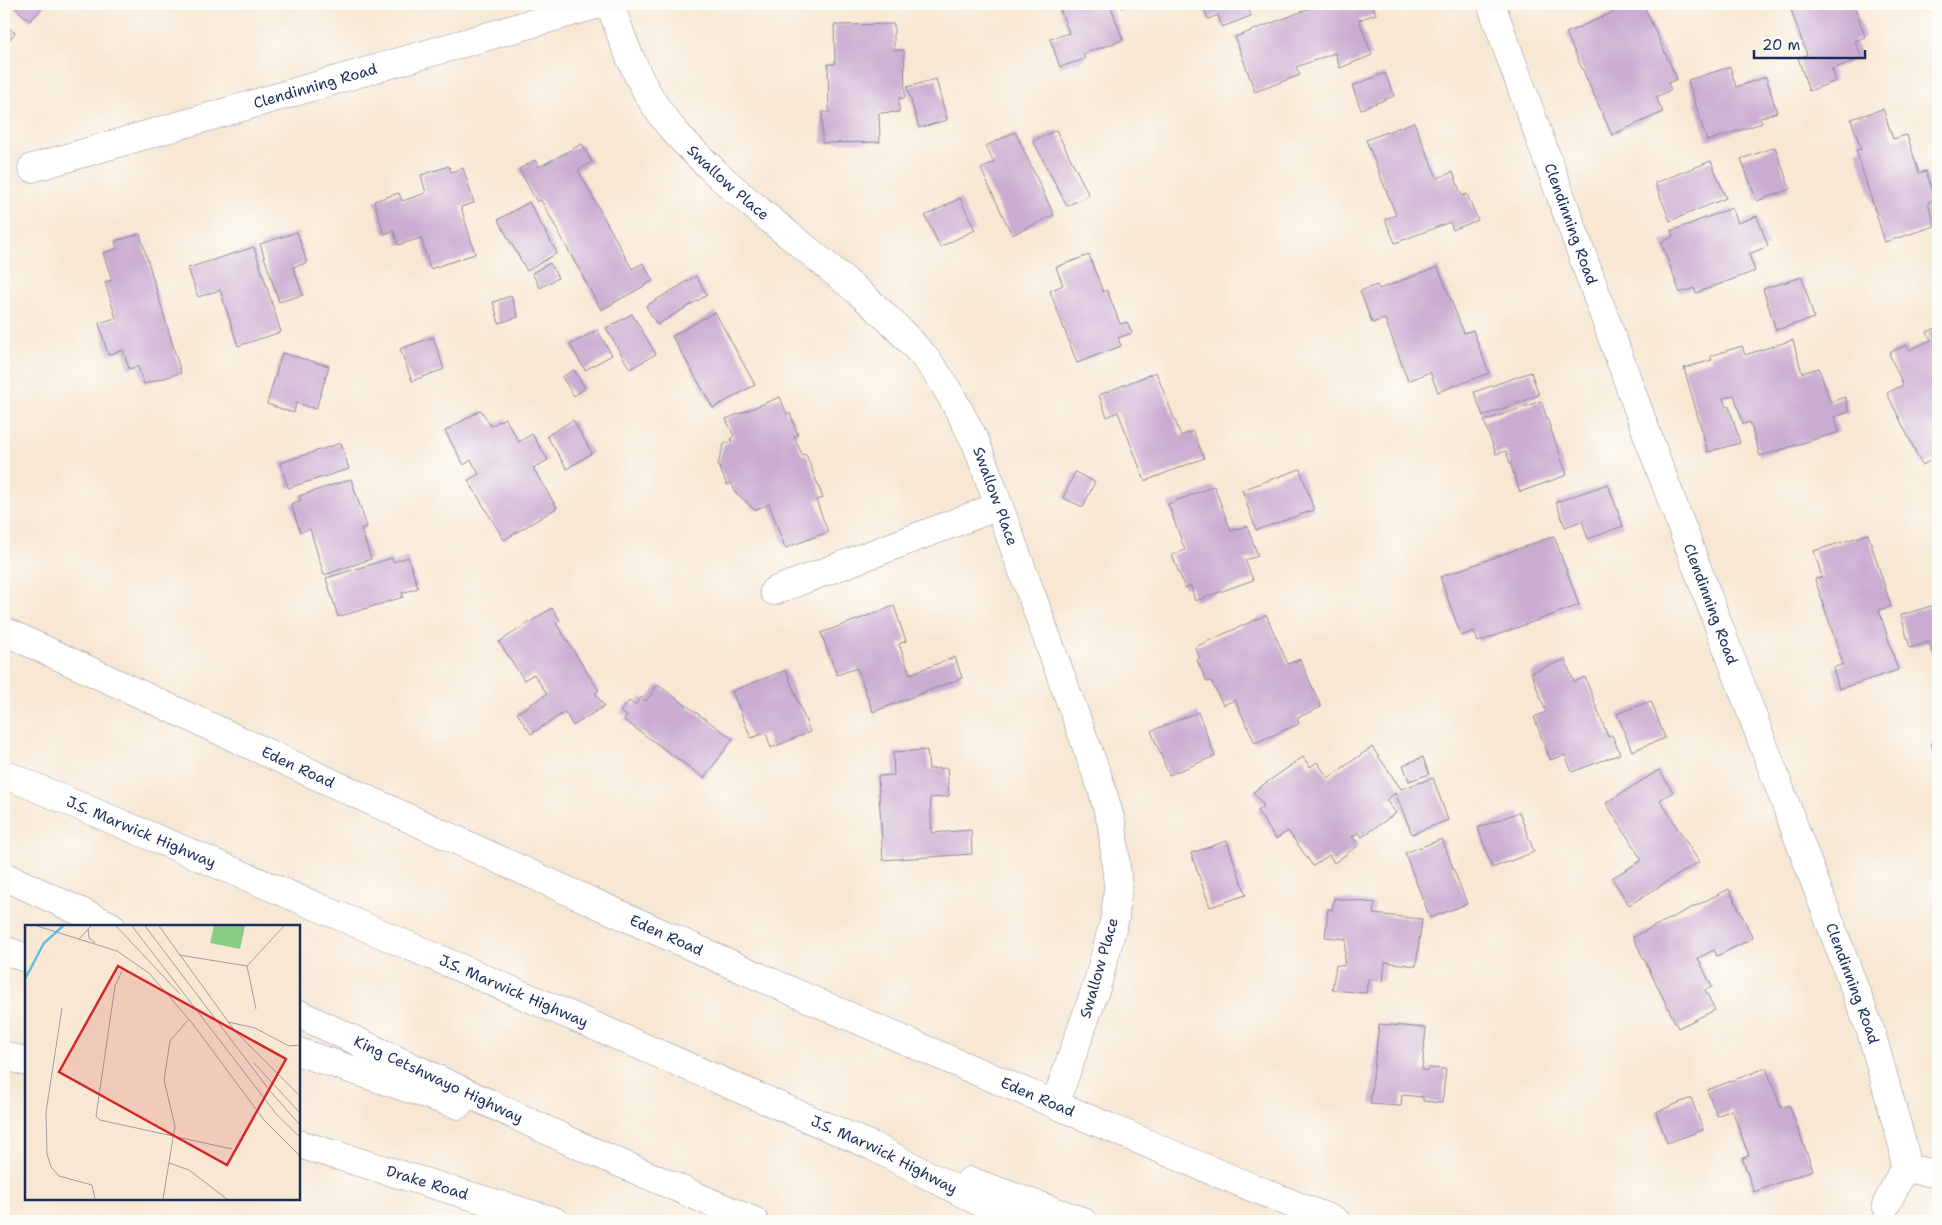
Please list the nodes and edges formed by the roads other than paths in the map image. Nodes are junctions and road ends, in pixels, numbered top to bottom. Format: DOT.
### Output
graph roads {
  1 [pos="599,4"];
  2 [pos="610,4"];
  3 [pos="1491,4"];
  4 [pos="32,168"];
  5 [pos="999,506"];
  6 [pos="774,591"];
  7 [pos="4,630"];
  8 [pos="4,774"];
  9 [pos="4,876"];
  10 [pos="109,925"];
  11 [pos="4,950"];
  12 [pos="25,958"];
  13 [pos="300,1014"];
  14 [pos="300,1052"];
  15 [pos="4,1055"];
  16 [pos="25,1062"];
  17 [pos="1055,1104"];
  18 [pos="300,1144"];
  19 [pos="578,1145"];
  20 [pos="872,1146"];
  21 [pos="1904,1168"];
  22 [pos="1938,1174"];
  23 [pos="1886,1205"];
  24 [pos="554,1221"];
  25 [pos="754,1221"];
  26 [pos="1016,1221"];
  27 [pos="1082,1221"];
  28 [pos="1336,1221"];
  1 -- 4 [label="main road, Clendinning Road"];
  2 -- 5 [label="main road, Swallow Place"];
  3 -- 21 [label="main road, Clendinning Road"];
  5 -- 6 [label="main road"];
  5 -- 17 [label="main road, Swallow Place"];
  7 -- 17 [label="main road, Eden Road"];
  8 -- 20 [label="main road, J.S. Marwick Highway"];
  9 -- 10 [label="main road"];
  11 -- 12 [label="main road"];
  13 -- 19 [label="main road, King Cetshwayo Highway"];
  14 -- 19 [label="main road"];
  15 -- 16 [label="main road"];
  17 -- 28 [label="main road, Eden Road"];
  18 -- 24 [label="main road, Drake Road"];
  19 -- 25 [label="main road"];
  20 -- 26 [label="main road, J.S. Marwick Highway"];
  20 -- 27 [label="main road"];
  21 -- 22 [label="main road"];
  21 -- 23 [label="main road"];
}
